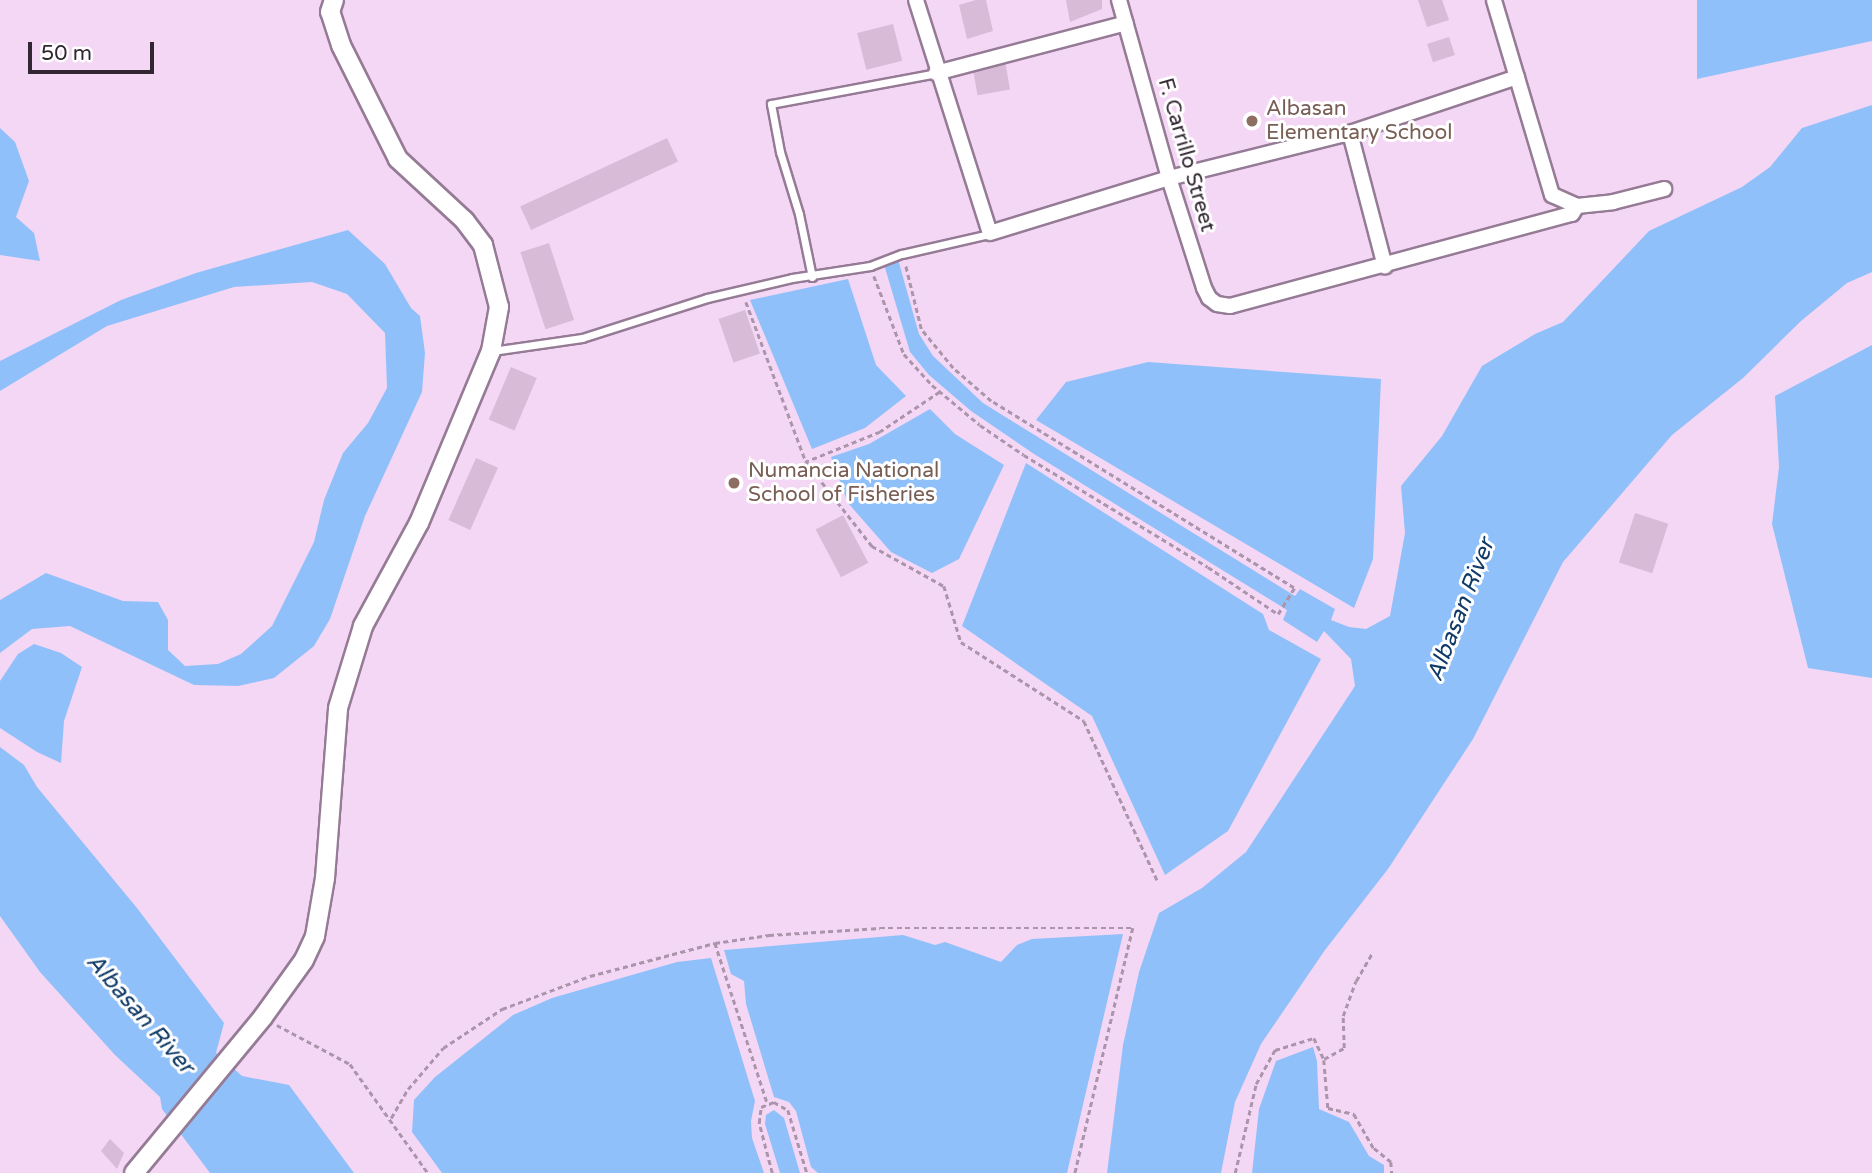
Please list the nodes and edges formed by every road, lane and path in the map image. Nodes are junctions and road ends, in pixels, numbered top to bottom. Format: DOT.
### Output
graph roads {
  1 [pos="334,0"];
  2 [pos="916,0"];
  3 [pos="1119,0"];
  4 [pos="1494,0"];
  5 [pos="1126,23"];
  6 [pos="936,73"];
  7 [pos="1517,77"];
  8 [pos="1350,133"];
  9 [pos="1169,178"];
  10 [pos="1664,189"];
  11 [pos="1577,206"];
  12 [pos="990,233"];
  13 [pos="902,254"];
  14 [pos="870,266"];
  15 [pos="1385,266"];
  16 [pos="812,277"];
  17 [pos="744,289"];
  18 [pos="491,351"];
  19 [pos="940,392"];
  20 [pos="806,462"];
  21 [pos="1157,880"];
  22 [pos="715,943"];
  23 [pos="1372,953"];
  24 [pos="263,1017"];
  25 [pos="1324,1059"];
  26 [pos="768,1105"];
  27 [pos="391,1118"];
  28 [pos="134,1173"];
  29 [pos="428,1173"];
  30 [pos="772,1173"];
  31 [pos="807,1173"];
  32 [pos="1075,1173"];
  33 [pos="1235,1173"];
  34 [pos="1392,1173"];
  1 -- 18 [label="street"];
  2 -- 6 [label="street"];
  3 -- 5 [label="street, F. Carrillo Street"];
  4 -- 7 [label="street"];
  5 -- 6 [label="street"];
  5 -- 9 [label="street, F. Carrillo Street"];
  6 -- 12 [label="street"];
  6 -- 16 [label="lane"];
  7 -- 8 [label="street"];
  7 -- 11 [label="street"];
  8 -- 9 [label="street"];
  8 -- 15 [label="street"];
  9 -- 12 [label="street"];
  9 -- 15 [label="street, F. Carrillo Street"];
  10 -- 11 [label="street"];
  11 -- 15 [label="street"];
  12 -- 13 [label="lane"];
  13 -- 14 [label="lane"];
  13 -- 19 [label="path"];
  14 -- 16 [label="lane"];
  14 -- 19 [label="path"];
  16 -- 17 [label="lane"];
  17 -- 18 [label="lane"];
  17 -- 20 [label="path"];
  18 -- 24 [label="street"];
  19 -- 20 [label="path"];
  20 -- 21 [label="path"];
  22 -- 26 [label="path"];
  22 -- 27 [label="path"];
  22 -- 32 [label="path"];
  23 -- 25 [label="path"];
  24 -- 27 [label="path"];
  24 -- 28 [label="street"];
  25 -- 33 [label="path"];
  25 -- 34 [label="path"];
  26 -- 30 [label="path"];
  26 -- 31 [label="path"];
  27 -- 29 [label="path"];
}
